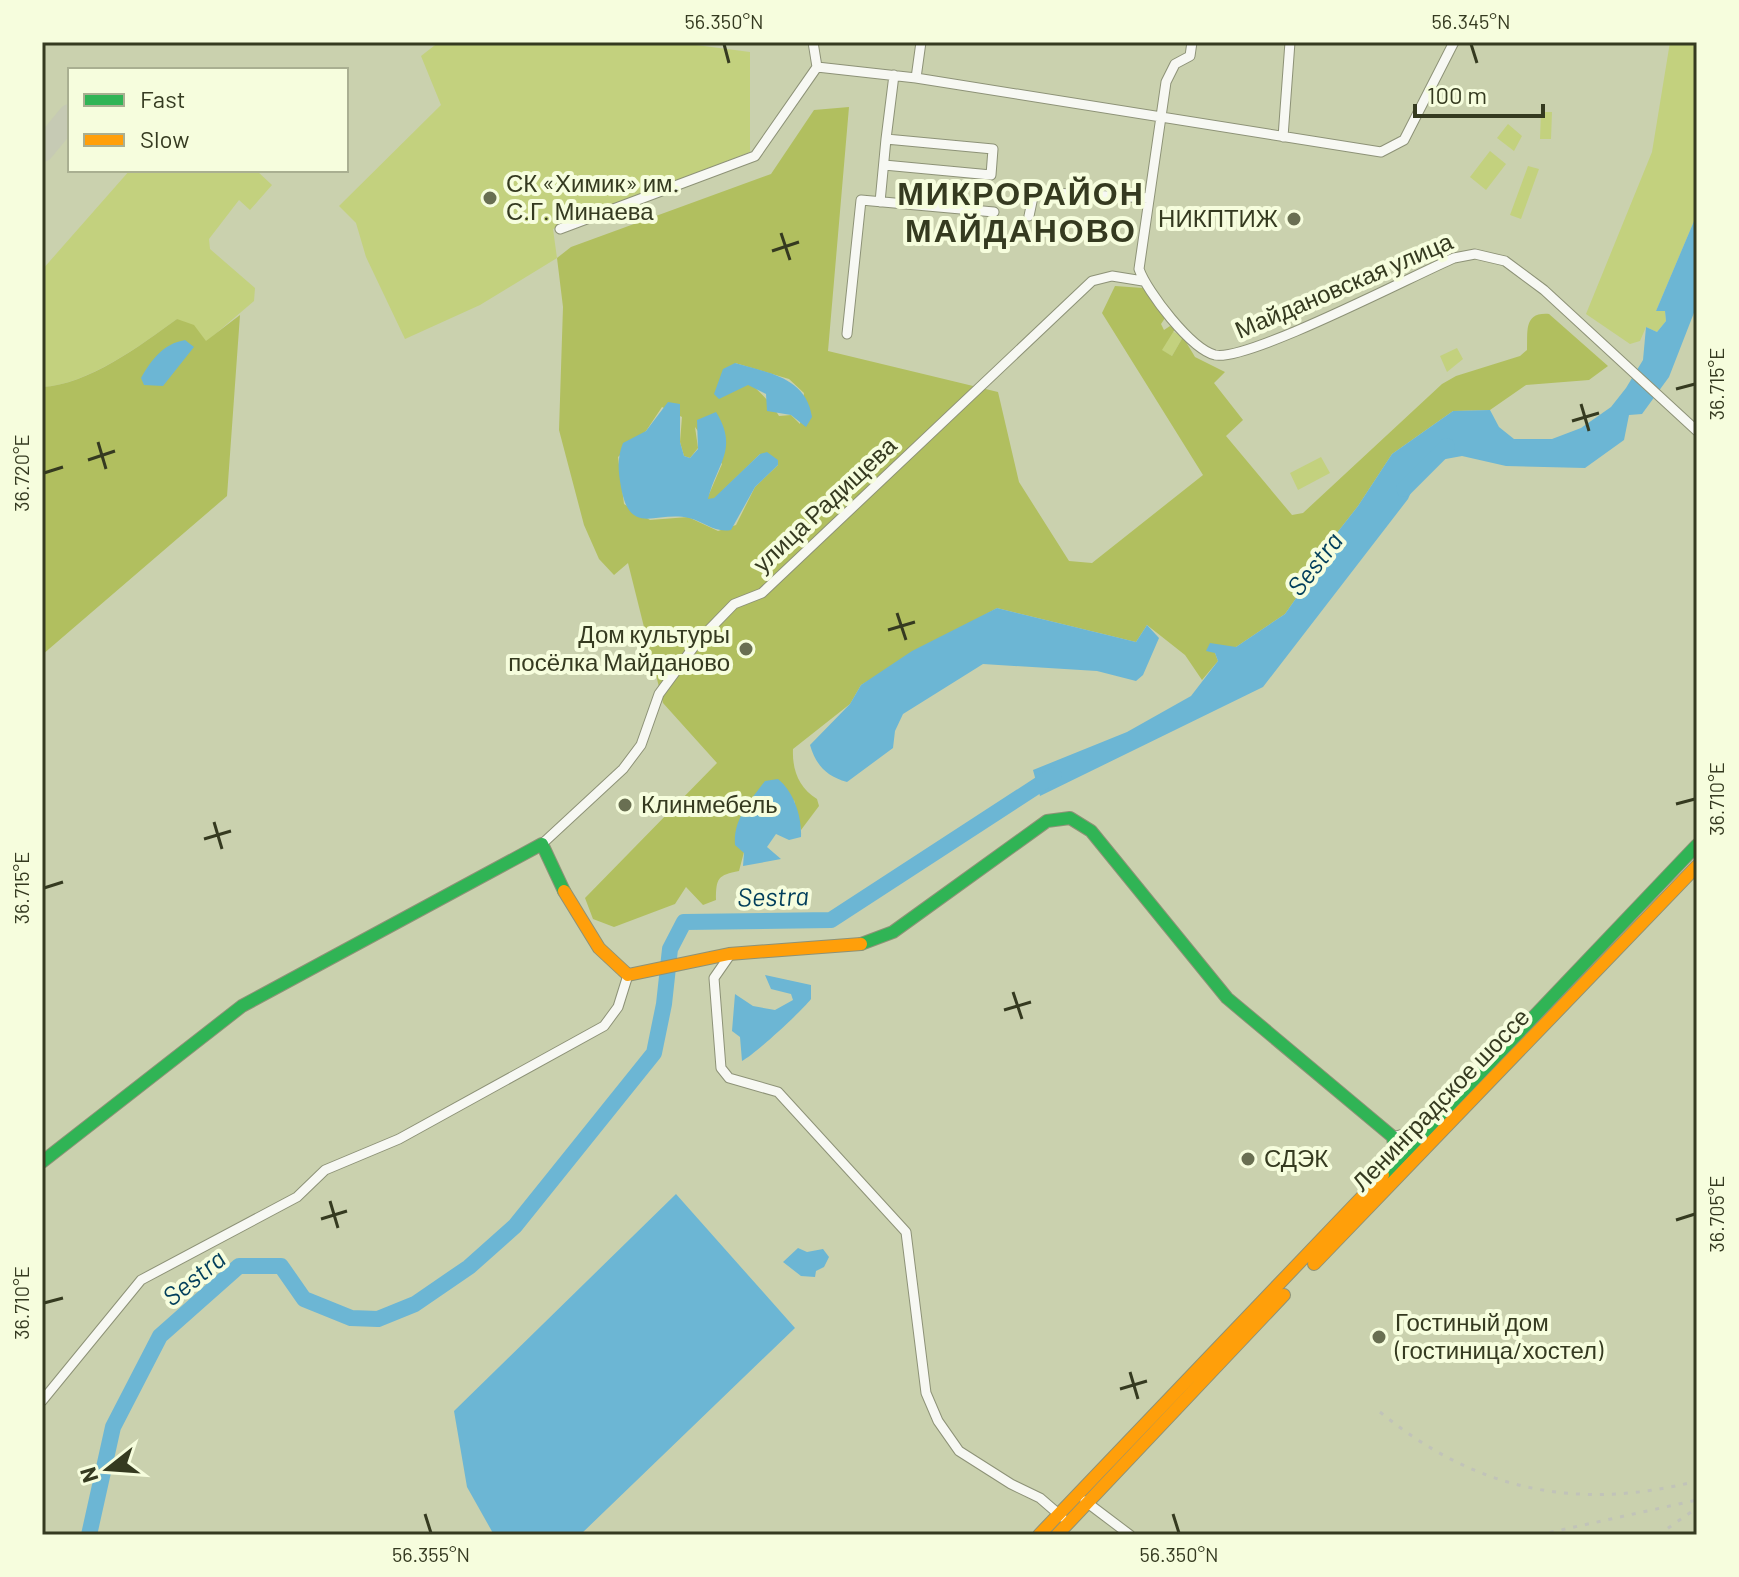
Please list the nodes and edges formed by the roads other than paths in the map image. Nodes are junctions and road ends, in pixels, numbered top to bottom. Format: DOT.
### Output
graph roads {
  1 [pos="813,42"];
  2 [pos="921,42"];
  3 [pos="1192,42"];
  4 [pos="1290,42"];
  5 [pos="1454,42"];
  6 [pos="817,67"];
  7 [pos="894,75"];
  8 [pos="916,78"];
  9 [pos="1162,116"];
  10 [pos="1283,137"];
  11 [pos="886,139"];
  12 [pos="884,165"];
  13 [pos="1148,198"];
  14 [pos="880,202"];
  15 [pos="994,212"];
  16 [pos="1029,216"];
  17 [pos="560,229"];
  18 [pos="1143,281"];
  19 [pos="847,334"];
  20 [pos="1697,431"];
  21 [pos="542,844"];
  22 [pos="1697,845"];
  23 [pos="1697,866"];
  24 [pos="727,956"];
  25 [pos="628,975"];
  26 [pos="1427,1126"];
  27 [pos="1393,1137"];
  28 [pos="42,1162"];
  29 [pos="1391,1165"];
  30 [pos="42,1401"];
  31 [pos="1082,1499"];
  32 [pos="1064,1518"];
  33 [pos="1039,1535"];
  34 [pos="1057,1535"];
  35 [pos="1130,1535"];
  1 -- 6 [label="street"];
  2 -- 8 [label="street"];
  3 -- 9 [label="street"];
  4 -- 10 [label="street"];
  5 -- 10 [label="street"];
  6 -- 7 [label="street"];
  6 -- 17 [label="street"];
  7 -- 8 [label="street"];
  7 -- 11 [label="street"];
  8 -- 9 [label="street"];
  9 -- 10 [label="street"];
  9 -- 13 [label="street"];
  11 -- 12 [label="street"];
  11 -- 12 [label="street"];
  12 -- 14 [label="street"];
  13 -- 16 [label="street"];
  13 -- 18 [label="street"];
  14 -- 15 [label="street"];
  14 -- 19 [label="street"];
  18 -- 20 [label="street, Майдановская улица"];
  18 -- 21 [label="street, улица Радищева"];
  21 -- 25 [label="main road"];
  21 -- 28 [label="main road"];
  22 -- 26 [label="main road, Ленинградское шоссе"];
  23 -- 31 [label="main road, Ленинградское шоссе"];
  24 -- 25 [label="main road"];
  24 -- 27 [label="main road"];
  24 -- 32 [label="street"];
  25 -- 30 [label="street"];
  26 -- 27 [label="street"];
  26 -- 29 [label="main road, Ленинградское шоссе"];
  27 -- 29 [label="main road"];
  29 -- 31 [label="main road, Ленинградское шоссе"];
  31 -- 32 [label="main road"];
  31 -- 35 [label="street"];
  32 -- 33 [label="main road"];
  32 -- 34 [label="main road"];
}
